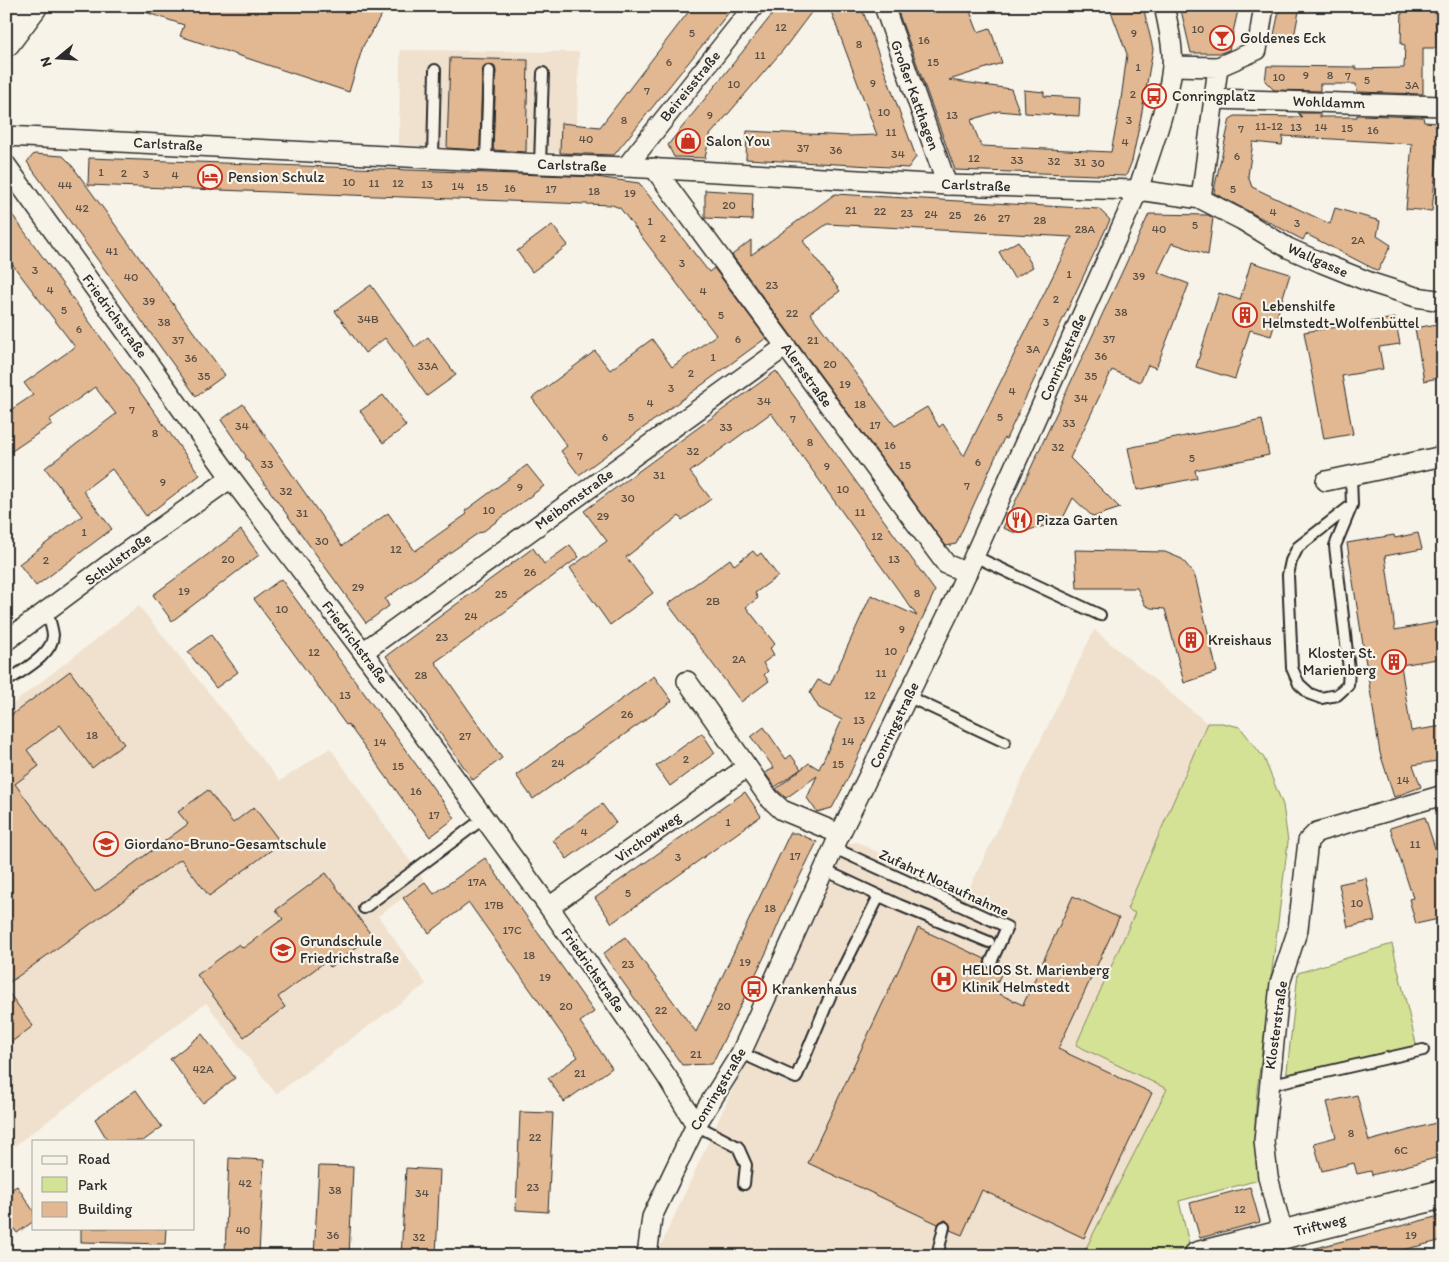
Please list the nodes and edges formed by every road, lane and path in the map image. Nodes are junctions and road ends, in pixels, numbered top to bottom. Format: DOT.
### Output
graph roads {
  1 [pos="33,6"];
  2 [pos="754,6"];
  3 [pos="884,6"];
  4 [pos="1164,6"];
  5 [pos="1264,6"];
  6 [pos="1442,7"];
  7 [pos="1443,30"];
  8 [pos="6,42"];
  9 [pos="1172,66"];
  10 [pos="1218,67"];
  11 [pos="435,70"];
  12 [pos="489,71"];
  13 [pos="543,73"];
  14 [pos="1215,99"];
  15 [pos="1443,106"];
  16 [pos="6,136"];
  17 [pos="433,157"];
  18 [pos="486,161"];
  19 [pos="540,164"];
  20 [pos="6,165"];
  21 [pos="626,166"];
  22 [pos="654,168"];
  23 [pos="947,185"];
  24 [pos="1138,190"];
  25 [pos="1202,198"];
  26 [pos="1443,301"];
  27 [pos="786,346"];
  28 [pos="1443,456"];
  29 [pos="1351,475"];
  30 [pos="231,478"];
  31 [pos="1326,482"];
  32 [pos="1352,505"];
  33 [pos="974,556"];
  34 [pos="967,573"];
  35 [pos="47,611"];
  36 [pos="1100,615"];
  37 [pos="6,641"];
  38 [pos="362,652"];
  39 [pos="687,681"];
  40 [pos="6,682"];
  41 [pos="908,696"];
  42 [pos="1005,742"];
  43 [pos="748,767"];
  44 [pos="1443,795"];
  45 [pos="484,818"];
  46 [pos="837,841"];
  47 [pos="824,870"];
  48 [pos="879,896"];
  49 [pos="549,907"];
  50 [pos="364,908"];
  51 [pos="989,942"];
  52 [pos="991,962"];
  53 [pos="1423,1050"];
  54 [pos="741,1053"];
  55 [pos="1268,1085"];
  56 [pos="696,1125"];
  57 [pos="744,1184"];
  58 [pos="1443,1194"];
  59 [pos="944,1227"];
  60 [pos="1283,1234"];
  61 [pos="647,1256"];
  62 [pos="937,1256"];
  63 [pos="1198,1256"];
  1 -- 8 [label="main road"];
  2 -- 21 [label="street, Beireisstraße"];
  3 -- 23 [label="street, Großer Katthagen"];
  4 -- 9 [label="street"];
  5 -- 10 [label="street"];
  6 -- 7 [label="lane"];
  9 -- 10 [label="street"];
  9 -- 24 [label="street"];
  10 -- 14 [label="street"];
  11 -- 17 [label="lane"];
  12 -- 18 [label="lane"];
  13 -- 19 [label="lane"];
  14 -- 15 [label="street, Wohldamm"];
  14 -- 25 [label="street"];
  16 -- 17 [label="street, Carlstraße"];
  17 -- 18 [label="street, Carlstraße"];
  18 -- 19 [label="street, Carlstraße"];
  19 -- 21 [label="street, Carlstraße"];
  20 -- 30 [label="street, Friedrichstraße"];
  21 -- 22 [label="street, Carlstraße"];
  22 -- 23 [label="street, Carlstraße"];
  22 -- 27 [label="street, Alersstraße"];
  23 -- 24 [label="street, Carlstraße"];
  24 -- 25 [label="street"];
  24 -- 33 [label="street, Conringstraße"];
  25 -- 26 [label="street, Wallgasse"];
  27 -- 34 [label="street, Alersstraße"];
  27 -- 38 [label="street, Meibomstraße"];
  28 -- 29 [label="street"];
  29 -- 31 [label="street"];
  29 -- 32 [label="lane"];
  30 -- 35 [label="street, Schulstraße"];
  30 -- 38 [label="street, Friedrichstraße"];
  32 -- 32 [label="lane"];
  33 -- 34 [label="street, Conringstraße"];
  33 -- 36 [label="lane"];
  34 -- 41 [label="street, Conringstraße"];
  35 -- 37 [label="street, Schulstraße"];
  35 -- 40 [label="lane"];
  38 -- 45 [label="street, Friedrichstraße"];
  39 -- 43 [label="street"];
  41 -- 42 [label="lane"];
  41 -- 46 [label="street, Conringstraße"];
  43 -- 46 [label="street"];
  43 -- 49 [label="street, Virchowweg"];
  44 -- 55 [label="street, Klosterstraße"];
  45 -- 49 [label="street, Friedrichstraße"];
  45 -- 50 [label="lane"];
  46 -- 47 [label="street, Conringstraße"];
  46 -- 52 [label="lane, Zufahrt Notaufnahme"];
  47 -- 48 [label="lane"];
  47 -- 54 [label="street, Conringstraße"];
  48 -- 51 [label="lane"];
  48 -- 54 [label="lane"];
  49 -- 56 [label="street, Friedrichstraße"];
  53 -- 55 [label="lane"];
  54 -- 56 [label="street, Conringstraße"];
  55 -- 60 [label="street, Klosterstraße"];
  56 -- 57 [label="lane"];
  56 -- 61 [label="street, Conringstraße"];
  58 -- 60 [label="main road, Triftweg"];
  59 -- 62 [label="lane"];
  60 -- 63 [label="main road, Triftweg"];
}
